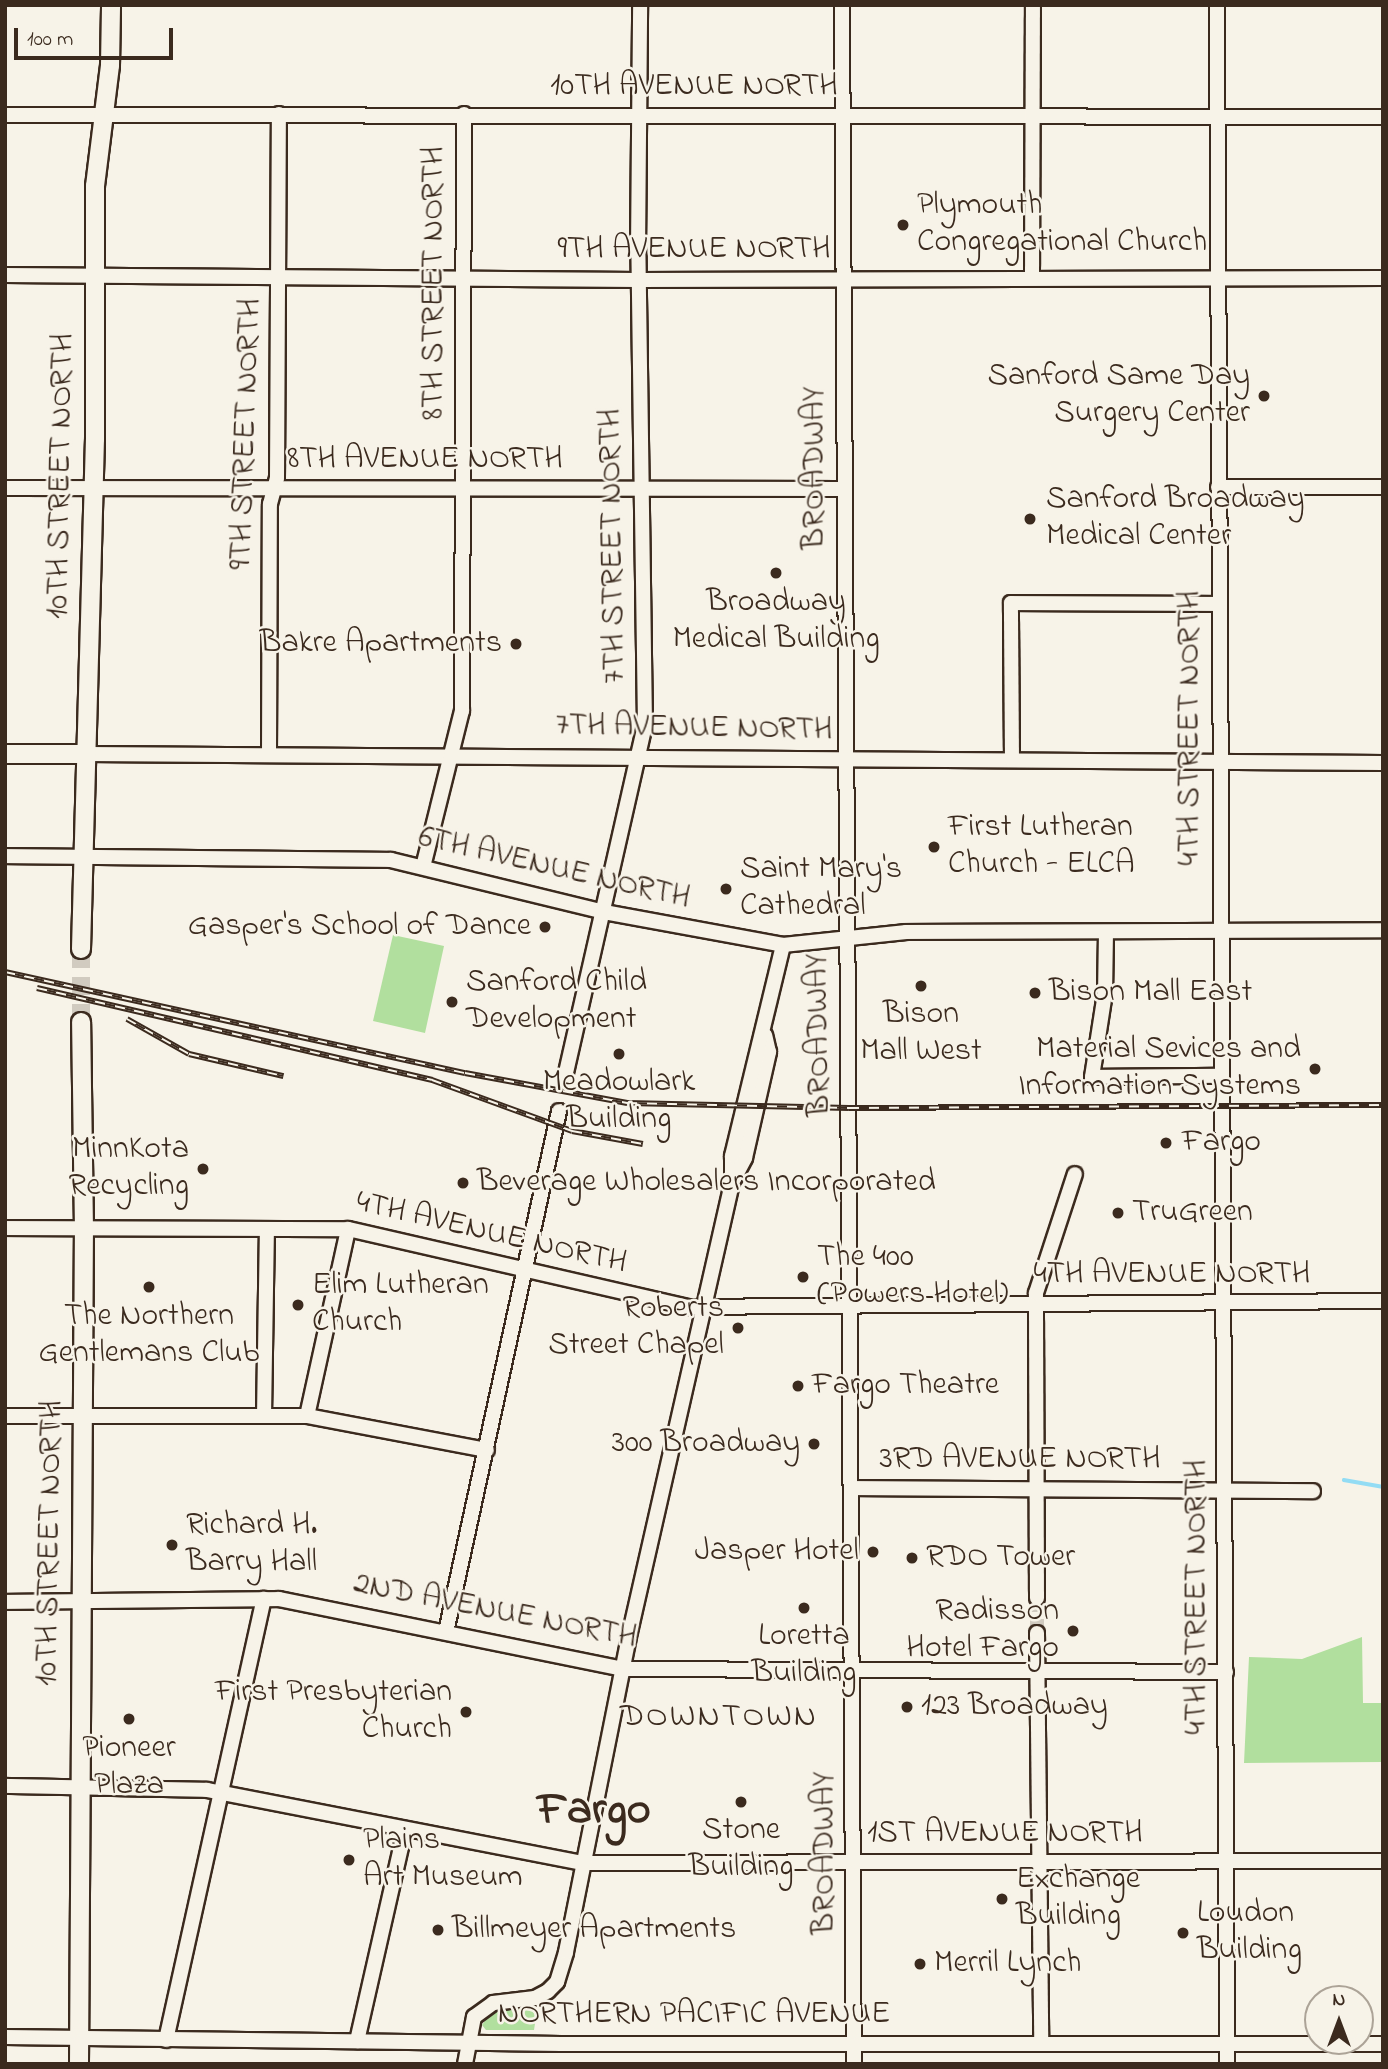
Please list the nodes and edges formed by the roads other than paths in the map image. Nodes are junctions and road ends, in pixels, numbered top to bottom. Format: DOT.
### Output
graph roads {
  1 [pos="111,5"];
  2 [pos="640,5"];
  3 [pos="842,5"];
  4 [pos="1033,5"];
  5 [pos="1217,5"];
  6 [pos="640,113"];
  7 [pos="279,114"];
  8 [pos="464,114"];
  9 [pos="5,115"];
  10 [pos="103,116"];
  11 [pos="842,116"];
  12 [pos="1033,116"];
  13 [pos="1217,117"];
  14 [pos="1383,117"];
  15 [pos="5,275"];
  16 [pos="95,275"];
  17 [pos="280,277"];
  18 [pos="843,277"];
  19 [pos="463,278"];
  20 [pos="1032,278"];
  21 [pos="1217,278"];
  22 [pos="1383,278"];
  23 [pos="638,280"];
  24 [pos="92,487"];
  25 [pos="273,487"];
  26 [pos="1218,487"];
  27 [pos="1383,487"];
  28 [pos="5,488"];
  29 [pos="462,488"];
  30 [pos="845,489"];
  31 [pos="641,491"];
  32 [pos="1218,604"];
  33 [pos="5,754"];
  34 [pos="87,754"];
  35 [pos="269,755"];
  36 [pos="452,757"];
  37 [pos="640,757"];
  38 [pos="1012,760"];
  39 [pos="847,761"];
  40 [pos="1218,761"];
  41 [pos="1383,763"];
  42 [pos="5,856"];
  43 [pos="85,857"];
  44 [pos="423,867"];
  45 [pos="604,912"];
  46 [pos="1383,930"];
  47 [pos="1106,932"];
  48 [pos="1220,932"];
  49 [pos="847,937"];
  50 [pos="783,945"];
  51 [pos="81,950"];
  52 [pos="81,1022"];
  53 [pos="1221,1031"];
  54 [pos="1215,1076"];
  55 [pos="565,1077"];
  56 [pos="559,1111"];
  57 [pos="1223,1129"];
  58 [pos="1075,1174"];
  59 [pos="5,1228"];
  60 [pos="267,1228"];
  61 [pos="348,1229"];
  62 [pos="84,1230"];
  63 [pos="524,1270"];
  64 [pos="1383,1301"];
  65 [pos="1224,1302"];
  66 [pos="851,1304"];
  67 [pos="1037,1304"];
  68 [pos="705,1307"];
  69 [pos="5,1416"];
  70 [pos="82,1416"];
  71 [pos="264,1416"];
  72 [pos="307,1416"];
  73 [pos="487,1450"];
  74 [pos="1038,1486"];
  75 [pos="854,1488"];
  76 [pos="1227,1489"];
  77 [pos="1312,1491"];
  78 [pos="1037,1598"];
  79 [pos="264,1599"];
  80 [pos="80,1601"];
  81 [pos="5,1602"];
  82 [pos="446,1632"];
  83 [pos="1037,1633"];
  84 [pos="622,1669"];
  85 [pos="854,1670"];
  86 [pos="1036,1671"];
  87 [pos="1226,1672"];
  88 [pos="5,1786"];
  89 [pos="79,1787"];
  90 [pos="223,1792"];
  91 [pos="405,1830"];
  92 [pos="1226,1861"];
  93 [pos="1383,1861"];
  94 [pos="1038,1862"];
  95 [pos="583,1863"];
  96 [pos="854,1863"];
  97 [pos="5,2037"];
  98 [pos="79,2039"];
  99 [pos="166,2040"];
  100 [pos="357,2041"];
  101 [pos="1041,2041"];
  102 [pos="467,2042"];
  103 [pos="854,2043"];
  104 [pos="1227,2043"];
  105 [pos="1383,2044"];
  106 [pos="79,2064"];
  107 [pos="465,2064"];
  108 [pos="854,2064"];
  109 [pos="1227,2064"];
  1 -- 10 [label="main road, 10TH STREET NORTH"];
  2 -- 6 [label="street, 7TH STREET NORTH"];
  3 -- 11 [label="street, BROADWAY"];
  4 -- 12 [label="street"];
  5 -- 13 [label="street, 4TH STREET NORTH"];
  6 -- 8 [label="street, 10TH AVENUE NORTH"];
  6 -- 11 [label="street, 10TH AVENUE NORTH"];
  6 -- 23 [label="street, 7TH STREET NORTH"];
  7 -- 8 [label="street, 10TH AVENUE NORTH"];
  7 -- 10 [label="street, 10TH AVENUE NORTH"];
  7 -- 17 [label="street, 9TH STREET NORTH"];
  8 -- 19 [label="street, 8TH STREET NORTH"];
  9 -- 10 [label="street, 10TH AVENUE NORTH"];
  10 -- 16 [label="main road, 10TH STREET NORTH"];
  11 -- 12 [label="street, 10TH AVENUE NORTH"];
  11 -- 18 [label="street, BROADWAY"];
  12 -- 13 [label="street, 10TH AVENUE NORTH"];
  12 -- 20 [label="street"];
  13 -- 14 [label="street, 10TH AVENUE NORTH"];
  13 -- 21 [label="street, 4TH STREET NORTH"];
  15 -- 16 [label="street, 9TH AVENUE NORTH"];
  16 -- 17 [label="street, 9TH AVENUE NORTH"];
  16 -- 24 [label="main road, 10TH STREET NORTH"];
  17 -- 19 [label="street, 9TH AVENUE NORTH"];
  17 -- 25 [label="street, 9TH STREET NORTH"];
  18 -- 20 [label="street, 9TH AVENUE NORTH"];
  18 -- 23 [label="street, 9TH AVENUE NORTH"];
  18 -- 30 [label="street, BROADWAY"];
  19 -- 23 [label="street, 9TH AVENUE NORTH"];
  19 -- 29 [label="street, 8TH STREET NORTH"];
  20 -- 21 [label="street, 9TH AVENUE NORTH"];
  21 -- 22 [label="street, 9TH AVENUE NORTH"];
  21 -- 26 [label="street, 4TH STREET NORTH"];
  23 -- 31 [label="street, 7TH STREET NORTH"];
  24 -- 25 [label="street, 8TH AVENUE NORTH"];
  24 -- 28 [label="street, 8TH AVENUE NORTH"];
  24 -- 34 [label="main road, 10TH STREET NORTH"];
  25 -- 29 [label="street, 8TH AVENUE NORTH"];
  25 -- 35 [label="street, 9TH STREET NORTH"];
  26 -- 27 [label="street"];
  26 -- 32 [label="street, 4TH STREET NORTH"];
  29 -- 31 [label="street, 8TH AVENUE NORTH"];
  29 -- 36 [label="street, 8TH STREET NORTH"];
  30 -- 31 [label="street, 8TH AVENUE NORTH"];
  30 -- 39 [label="street, BROADWAY"];
  31 -- 37 [label="street, 7TH STREET NORTH"];
  32 -- 38 [label="street"];
  32 -- 40 [label="street, 4TH STREET NORTH"];
  33 -- 34 [label="main road, 7TH AVENUE NORTH"];
  34 -- 35 [label="street, 7TH AVENUE NORTH"];
  34 -- 43 [label="main road, 10TH STREET NORTH"];
  35 -- 36 [label="street, 7TH AVENUE NORTH"];
  36 -- 37 [label="street, 7TH AVENUE NORTH"];
  36 -- 44 [label="street, 8TH STREET NORTH"];
  37 -- 39 [label="street, 7TH AVENUE NORTH"];
  37 -- 45 [label="street, 7TH STREET NORTH"];
  38 -- 39 [label="street, 7TH AVENUE NORTH"];
  38 -- 40 [label="street, 7TH AVENUE NORTH"];
  39 -- 49 [label="street, BROADWAY"];
  40 -- 41 [label="street, 7TH AVENUE NORTH"];
  40 -- 48 [label="street, 4TH STREET NORTH"];
  42 -- 43 [label="street, 6TH AVENUE NORTH"];
  43 -- 44 [label="street, 6TH AVENUE NORTH"];
  43 -- 51 [label="main road, 10TH STREET NORTH"];
  44 -- 45 [label="street, 6TH AVENUE NORTH"];
  45 -- 50 [label="street, 6TH AVENUE NORTH"];
  45 -- 55 [label="street, 7TH STREET NORTH"];
  46 -- 48 [label="street, 6TH AVENUE NORTH"];
  47 -- 48 [label="street, 6TH AVENUE NORTH"];
  47 -- 49 [label="street, 6TH AVENUE NORTH"];
  47 -- 54 [label="street"];
  48 -- 53 [label="street, 4TH STREET NORTH"];
  49 -- 50 [label="street, 6TH AVENUE NORTH"];
  49 -- 66 [label="street, BROADWAY"];
  50 -- 68 [label="street"];
  52 -- 62 [label="main road, 10TH STREET NORTH"];
  53 -- 54 [label="street, 4TH STREET NORTH"];
  53 -- 57 [label="street, 4TH STREET NORTH"];
  54 -- 57 [label="street, 4TH STREET NORTH"];
  56 -- 63 [label="street"];
  57 -- 65 [label="street, 4TH STREET NORTH"];
  58 -- 67 [label="street"];
  59 -- 62 [label="street, 4TH AVENUE NORTH"];
  60 -- 61 [label="street, 4TH AVENUE NORTH"];
  60 -- 62 [label="street, 4TH AVENUE NORTH"];
  60 -- 71 [label="street"];
  61 -- 63 [label="street, 4TH AVENUE NORTH"];
  61 -- 72 [label="street"];
  62 -- 70 [label="main road, 10TH STREET NORTH"];
  63 -- 68 [label="street, 4TH AVENUE NORTH"];
  63 -- 73 [label="street"];
  64 -- 65 [label="street, 4TH AVENUE NORTH"];
  65 -- 67 [label="street, 4TH AVENUE NORTH"];
  65 -- 76 [label="street, 4TH STREET NORTH"];
  66 -- 67 [label="street, 4TH AVENUE NORTH"];
  66 -- 68 [label="street, 4TH AVENUE NORTH"];
  66 -- 75 [label="street, BROADWAY"];
  67 -- 74 [label="street"];
  68 -- 84 [label="street"];
  69 -- 70 [label="street"];
  70 -- 71 [label="street"];
  70 -- 80 [label="main road, 10TH STREET NORTH"];
  71 -- 72 [label="street"];
  72 -- 73 [label="street"];
  73 -- 82 [label="street"];
  74 -- 75 [label="street, 3RD AVENUE NORTH"];
  74 -- 76 [label="street, 3RD AVENUE NORTH"];
  74 -- 78 [label="street"];
  75 -- 85 [label="street, BROADWAY"];
  76 -- 77 [label="street, 3RD AVENUE NORTH"];
  76 -- 87 [label="street, 4TH STREET NORTH"];
  79 -- 80 [label="street, 2ND AVENUE NORTH"];
  79 -- 82 [label="street, 2ND AVENUE NORTH"];
  79 -- 90 [label="street"];
  80 -- 81 [label="street, 2ND AVENUE NORTH"];
  80 -- 89 [label="main road, 10TH STREET NORTH"];
  82 -- 84 [label="street, 2ND AVENUE NORTH"];
  83 -- 86 [label="street"];
  84 -- 85 [label="street, 2ND AVENUE NORTH"];
  84 -- 95 [label="street"];
  85 -- 86 [label="street, 2ND AVENUE NORTH"];
  85 -- 96 [label="street, BROADWAY"];
  86 -- 87 [label="street, 2ND AVENUE NORTH"];
  86 -- 94 [label="street"];
  87 -- 92 [label="street, 4TH STREET NORTH"];
  88 -- 89 [label="street, 1ST AVENUE NORTH"];
  89 -- 90 [label="street, 1ST AVENUE NORTH"];
  89 -- 98 [label="main road, 10TH STREET NORTH"];
  90 -- 91 [label="street, 1ST AVENUE NORTH"];
  90 -- 99 [label="street"];
  91 -- 95 [label="street, 1ST AVENUE NORTH"];
  91 -- 100 [label="street"];
  92 -- 93 [label="street, 1ST AVENUE NORTH"];
  92 -- 94 [label="street, 1ST AVENUE NORTH"];
  92 -- 104 [label="street, 4TH STREET NORTH"];
  94 -- 96 [label="street, 1ST AVENUE NORTH"];
  94 -- 101 [label="street"];
  95 -- 96 [label="street, 1ST AVENUE NORTH"];
  95 -- 102 [label="street"];
  96 -- 103 [label="street, BROADWAY"];
  97 -- 98 [label="street, NORTHERN PACIFIC AVENUE"];
  98 -- 99 [label="street, NORTHERN PACIFIC AVENUE"];
  98 -- 106 [label="main road, 10TH STREET NORTH"];
  99 -- 100 [label="street, NORTHERN PACIFIC AVENUE"];
  100 -- 102 [label="street, NORTHERN PACIFIC AVENUE"];
  101 -- 103 [label="street, NORTHERN PACIFIC AVENUE"];
  101 -- 104 [label="street, NORTHERN PACIFIC AVENUE"];
  102 -- 103 [label="street, NORTHERN PACIFIC AVENUE"];
  102 -- 107 [label="street"];
  103 -- 108 [label="street, BROADWAY"];
  104 -- 105 [label="street, NORTHERN PACIFIC AVENUE"];
  104 -- 109 [label="street, 4TH STREET NORTH"];
}
